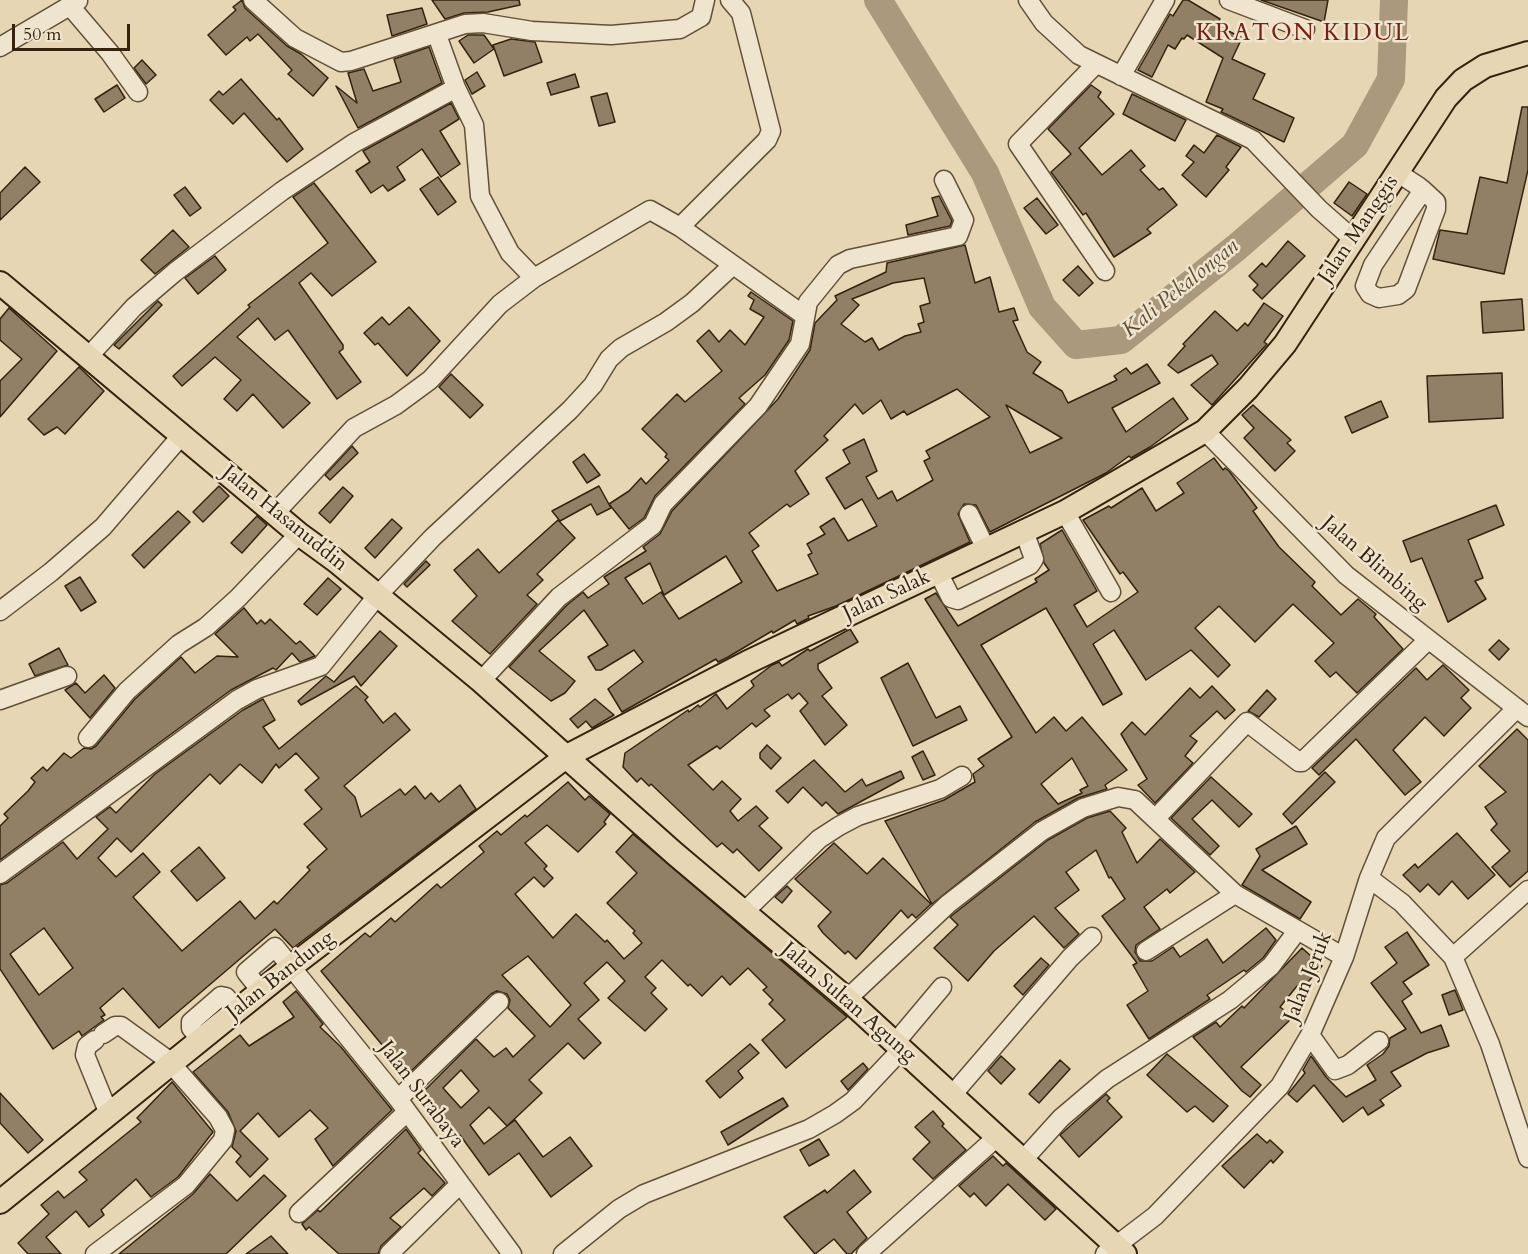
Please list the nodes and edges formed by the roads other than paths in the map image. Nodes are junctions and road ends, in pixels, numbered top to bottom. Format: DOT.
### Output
graph roads {
  1 [pos="252,0"];
  2 [pos="705,0"];
  3 [pos="730,0"];
  4 [pos="1028,0"];
  5 [pos="1165,0"];
  6 [pos="1229,0"];
  7 [pos="75,3"];
  8 [pos="1305,29"];
  9 [pos="437,35"];
  10 [pos="0,47"];
  11 [pos="1524,54"];
  12 [pos="1096,64"];
  13 [pos="1121,76"];
  14 [pos="456,88"];
  15 [pos="138,92"];
  16 [pos="1398,173"];
  17 [pos="945,180"];
  18 [pos="1423,190"];
  19 [pos="1369,215"];
  20 [pos="680,227"];
  21 [pos="1395,230"];
  22 [pos="1353,239"];
  23 [pos="733,265"];
  24 [pos="1105,271"];
  25 [pos="534,278"];
  26 [pos="0,283"];
  27 [pos="805,316"];
  28 [pos="89,356"];
  29 [pos="1205,430"];
  30 [pos="181,436"];
  31 [pos="1065,512"];
  32 [pos="275,513"];
  33 [pos="969,514"];
  34 [pos="1024,531"];
  35 [pos="299,534"];
  36 [pos="986,549"];
  37 [pos="938,572"];
  38 [pos="1111,592"];
  39 [pos="378,596"];
  40 [pos="0,611"];
  41 [pos="1428,640"];
  42 [pos="67,676"];
  43 [pos="481,681"];
  44 [pos="0,700"];
  45 [pos="1522,712"];
  46 [pos="88,738"];
  47 [pos="567,756"];
  48 [pos="962,776"];
  49 [pos="1156,818"];
  50 [pos="0,874"];
  51 [pos="1369,878"];
  52 [pos="1528,890"];
  53 [pos="1235,894"];
  54 [pos="744,912"];
  55 [pos="1297,932"];
  56 [pos="1092,937"];
  57 [pos="1146,951"];
  58 [pos="1344,957"];
  59 [pos="1453,957"];
  60 [pos="292,966"];
  61 [pos="942,987"];
  62 [pos="847,999"];
  63 [pos="500,1002"];
  64 [pos="1310,1035"];
  65 [pos="1379,1041"];
  66 [pos="898,1046"];
  67 [pos="171,1063"];
  68 [pos="953,1094"];
  69 [pos="402,1105"];
  70 [pos="109,1114"];
  71 [pos="997,1137"];
  72 [pos="1528,1158"];
  73 [pos="1023,1160"];
  74 [pos="460,1184"];
  75 [pos="0,1202"];
  76 [pos="299,1213"];
  77 [pos="1116,1251"];
  78 [pos="95,1254"];
  79 [pos="389,1254"];
  80 [pos="512,1254"];
  81 [pos="563,1254"];
  82 [pos="866,1254"];
  1 -- 9 [label="street"];
  2 -- 9 [label="street"];
  3 -- 20 [label="street"];
  4 -- 12 [label="street"];
  5 -- 13 [label="street"];
  6 -- 8 [label="street"];
  7 -- 10 [label="street"];
  7 -- 15 [label="street"];
  9 -- 14 [label="street"];
  11 -- 16 [label="main road, Jalan Manggis"];
  12 -- 13 [label="street"];
  12 -- 24 [label="street"];
  13 -- 22 [label="street"];
  14 -- 25 [label="street"];
  14 -- 28 [label="street"];
  16 -- 18 [label="street"];
  16 -- 19 [label="main road, Jalan Manggis"];
  17 -- 27 [label="street"];
  18 -- 21 [label="street"];
  18 -- 21 [label="street"];
  19 -- 21 [label="street"];
  19 -- 22 [label="main road, Jalan Manggis"];
  20 -- 23 [label="street"];
  20 -- 25 [label="street"];
  22 -- 29 [label="main road, Jalan Manggis"];
  23 -- 27 [label="street"];
  23 -- 39 [label="street"];
  25 -- 32 [label="street"];
  26 -- 28 [label="main road, Jalan Hasanuddin"];
  27 -- 43 [label="street"];
  28 -- 30 [label="main road, Jalan Hasanuddin"];
  29 -- 31 [label="main road, Jalan Salak"];
  29 -- 41 [label="street, Jalan Blimbing"];
  30 -- 32 [label="main road, Jalan Hasanuddin"];
  30 -- 40 [label="street"];
  31 -- 34 [label="main road, Jalan Salak"];
  31 -- 38 [label="street"];
  32 -- 35 [label="main road, Jalan Hasanuddin"];
  33 -- 36 [label="street"];
  34 -- 36 [label="main road, Jalan Salak"];
  34 -- 37 [label="street"];
  35 -- 39 [label="main road, Jalan Hasanuddin"];
  35 -- 46 [label="street"];
  36 -- 37 [label="main road, Jalan Salak"];
  37 -- 47 [label="main road, Jalan Salak"];
  39 -- 43 [label="main road, Jalan Hasanuddin"];
  39 -- 50 [label="street"];
  41 -- 45 [label="street, Jalan Blimbing"];
  41 -- 49 [label="street"];
  42 -- 44 [label="street"];
  43 -- 47 [label="main road, Jalan Hasanuddin"];
  45 -- 51 [label="street, Jalan Jeruk"];
  47 -- 54 [label="main road, Jalan Sultan Agung"];
  47 -- 60 [label="main road, Jalan Bandung"];
  48 -- 54 [label="street"];
  49 -- 53 [label="street"];
  49 -- 62 [label="street"];
  51 -- 58 [label="street, Jalan Jeruk"];
  51 -- 59 [label="street"];
  52 -- 59 [label="street"];
  53 -- 55 [label="street"];
  53 -- 57 [label="street"];
  54 -- 62 [label="main road, Jalan Sultan Agung"];
  55 -- 58 [label="street"];
  55 -- 73 [label="street"];
  56 -- 68 [label="street"];
  58 -- 64 [label="street, Jalan Jeruk"];
  59 -- 72 [label="street"];
  60 -- 67 [label="main road, Jalan Bandung"];
  60 -- 69 [label="street, Jalan Surabaya"];
  61 -- 66 [label="street"];
  62 -- 66 [label="main road, Jalan Sultan Agung"];
  63 -- 69 [label="street"];
  64 -- 65 [label="street"];
  64 -- 77 [label="street, Jalan Jeruk"];
  66 -- 68 [label="main road, Jalan Sultan Agung"];
  66 -- 81 [label="street"];
  67 -- 70 [label="main road, Jalan Bandung"];
  67 -- 70 [label="street"];
  67 -- 78 [label="street"];
  68 -- 71 [label="main road, Jalan Sultan Agung"];
  69 -- 74 [label="street, Jalan Surabaya"];
  69 -- 76 [label="street"];
  70 -- 75 [label="main road, Jalan Bandung"];
  71 -- 73 [label="main road, Jalan Sultan Agung"];
  71 -- 82 [label="street"];
  73 -- 77 [label="main road, Jalan Sultan Agung"];
  74 -- 79 [label="street"];
  74 -- 80 [label="street, Jalan Surabaya"];
}
